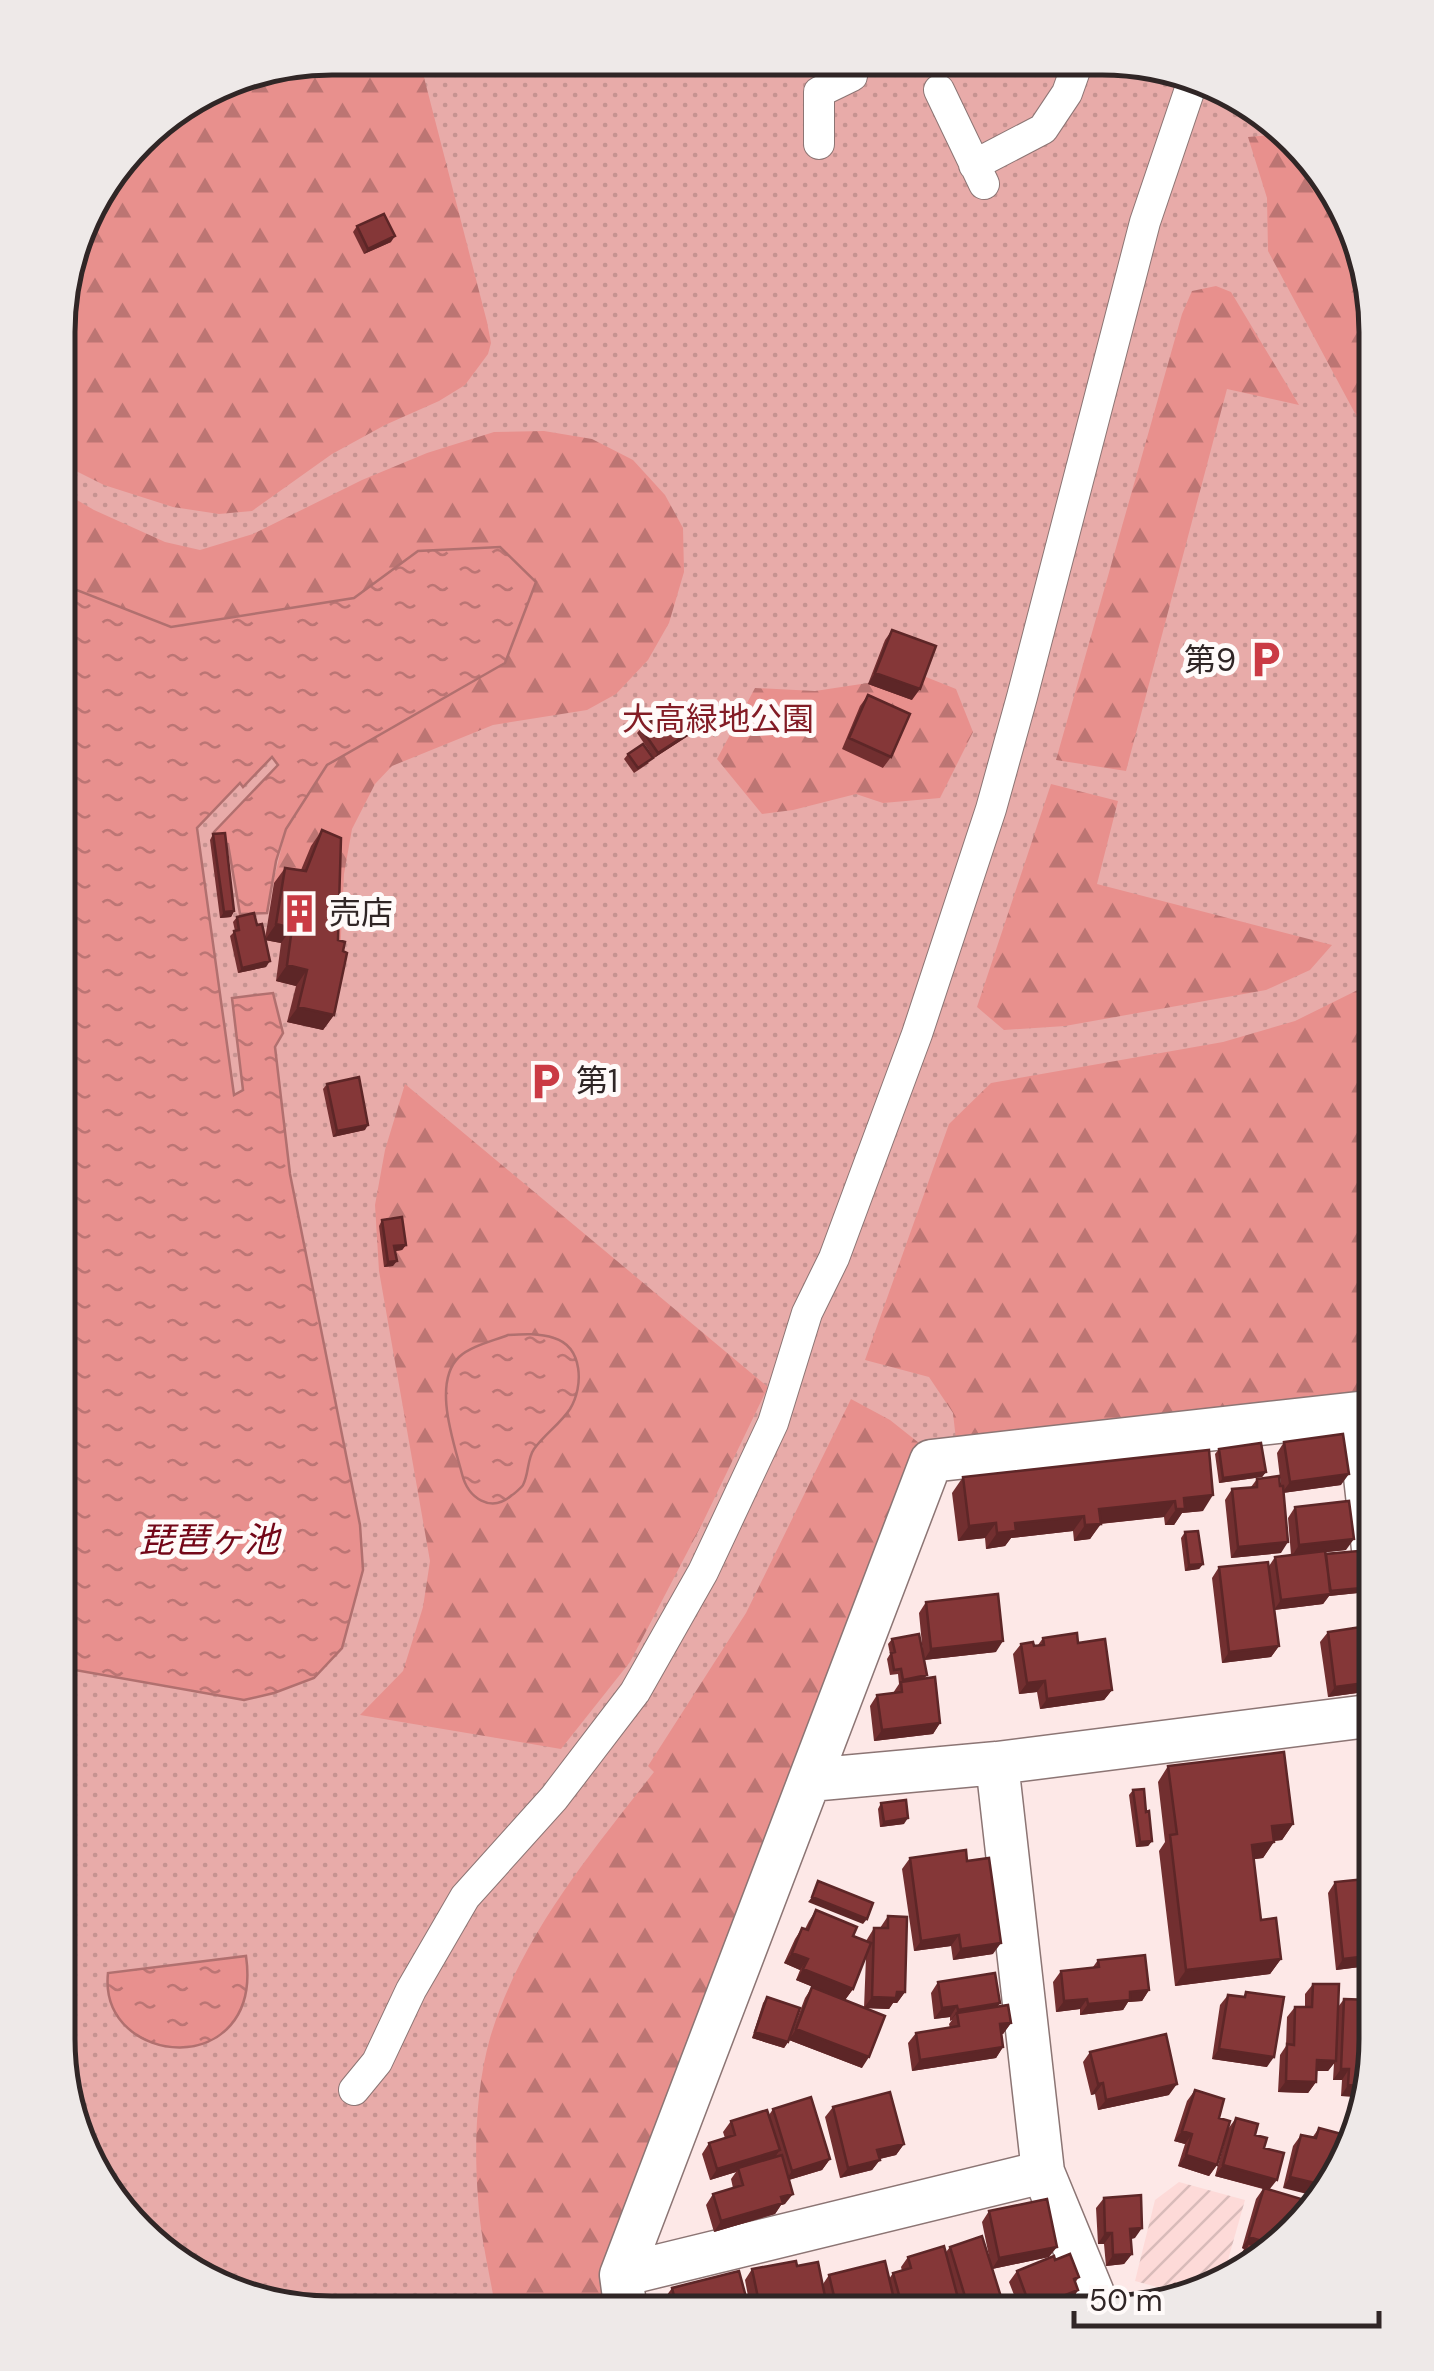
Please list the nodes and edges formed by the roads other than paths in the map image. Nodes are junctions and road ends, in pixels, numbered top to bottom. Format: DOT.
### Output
graph roads {
  1 [pos="852,75"];
  2 [pos="1073,75"];
  3 [pos="939,90"];
  4 [pos="1189,91"];
  5 [pos="819,144"];
  6 [pos="1358,1413"];
  7 [pos="1358,1718"];
  8 [pos="997,1763"];
  9 [pos="810,1780"];
  10 [pos="354,2090"];
  11 [pos="1043,2172"];
  12 [pos="623,2293"];
  13 [pos="1094,2296"];
  1 -- 5 [label="street"];
  2 -- 3 [label="street"];
  4 -- 10 [label="street"];
  6 -- 9 [label="street"];
  7 -- 8 [label="street"];
  8 -- 9 [label="street"];
  8 -- 11 [label="street"];
  9 -- 12 [label="street"];
  11 -- 12 [label="street"];
  11 -- 13 [label="street"];
}
